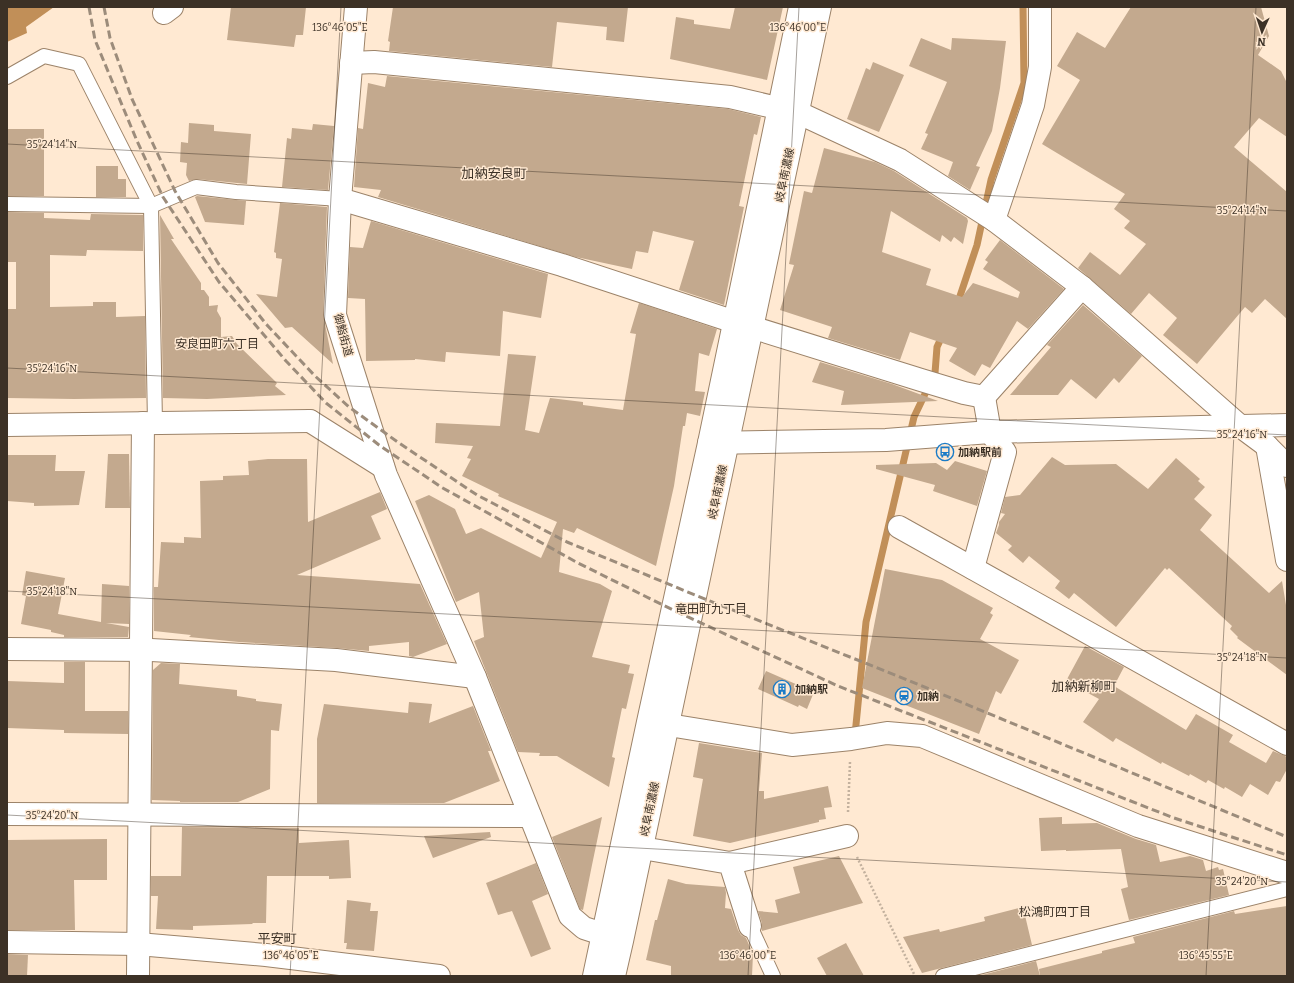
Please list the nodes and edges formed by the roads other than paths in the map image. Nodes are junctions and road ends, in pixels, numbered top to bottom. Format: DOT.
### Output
graph roads {
  1 [pos="356,7"];
  2 [pos="800,7"];
  3 [pos="820,7"];
  4 [pos="1040,7"];
  5 [pos="351,63"];
  6 [pos="7,77"];
  7 [pos="789,110"];
  8 [pos="340,199"];
  9 [pos="7,204"];
  10 [pos="151,206"];
  11 [pos="985,214"];
  12 [pos="1082,287"];
  13 [pos="744,325"];
  14 [pos="984,397"];
  15 [pos="149,423"];
  16 [pos="7,425"];
  17 [pos="1287,425"];
  18 [pos="1240,426"];
  19 [pos="990,432"];
  20 [pos="719,443"];
  21 [pos="1267,446"];
  22 [pos="1287,466"];
  23 [pos="383,467"];
  24 [pos="899,527"];
  25 [pos="1287,560"];
  26 [pos="973,568"];
  27 [pos="7,649"];
  28 [pos="141,650"];
  29 [pos="475,677"];
  30 [pos="658,724"];
  31 [pos="1287,744"];
  32 [pos="7,814"];
  33 [pos="140,814"];
  34 [pos="530,816"];
  35 [pos="847,836"];
  36 [pos="642,848"];
  37 [pos="730,863"];
  38 [pos="1287,873"];
  39 [pos="1287,889"];
  40 [pos="750,926"];
  41 [pos="613,938"];
  42 [pos="7,942"];
  43 [pos="138,944"];
  44 [pos="138,976"];
  45 [pos="439,976"];
  46 [pos="594,976"];
  47 [pos="614,976"];
  48 [pos="773,976"];
  49 [pos="943,976"];
  1 -- 5 [label="street, 御鮨街道"];
  2 -- 7 [label="street, 岐阜南濃線"];
  3 -- 7 [label="street, 岐阜南濃線"];
  4 -- 11 [label="street"];
  5 -- 7 [label="street"];
  5 -- 8 [label="street, 御鮨街道"];
  6 -- 10 [label="lane"];
  7 -- 11 [label="street"];
  7 -- 13 [label="street, 岐阜南濃線"];
  8 -- 10 [label="lane"];
  8 -- 13 [label="street"];
  8 -- 23 [label="street, 御鮨街道"];
  9 -- 10 [label="lane"];
  10 -- 15 [label="lane"];
  11 -- 12 [label="street"];
  12 -- 14 [label="street"];
  12 -- 18 [label="street"];
  13 -- 14 [label="street"];
  13 -- 20 [label="street, 岐阜南濃線"];
  14 -- 19 [label="street"];
  15 -- 16 [label="street"];
  15 -- 23 [label="street"];
  15 -- 28 [label="street"];
  17 -- 18 [label="street"];
  18 -- 19 [label="street"];
  18 -- 21 [label="street"];
  19 -- 20 [label="street"];
  19 -- 26 [label="street"];
  20 -- 30 [label="street, 岐阜南濃線"];
  21 -- 22 [label="street"];
  21 -- 25 [label="street"];
  23 -- 29 [label="street, 御鮨街道"];
  24 -- 26 [label="street"];
  26 -- 31 [label="street"];
  27 -- 28 [label="street"];
  28 -- 29 [label="street"];
  28 -- 33 [label="street"];
  29 -- 34 [label="street, 御鮨街道"];
  30 -- 36 [label="street, 岐阜南濃線"];
  30 -- 38 [label="street"];
  30 -- 41 [label="street, 岐阜南濃線"];
  32 -- 33 [label="street"];
  33 -- 34 [label="street"];
  33 -- 43 [label="street"];
  34 -- 41 [label="street, 御鮨街道"];
  35 -- 37 [label="street"];
  36 -- 37 [label="street"];
  36 -- 41 [label="street, 岐阜南濃線"];
  37 -- 40 [label="street"];
  39 -- 49 [label="lane"];
  40 -- 48 [label="lane"];
  41 -- 46 [label="street, 岐阜南濃線"];
  41 -- 47 [label="street, 岐阜南濃線"];
  42 -- 43 [label="street"];
  43 -- 44 [label="street"];
  43 -- 45 [label="street"];
}
